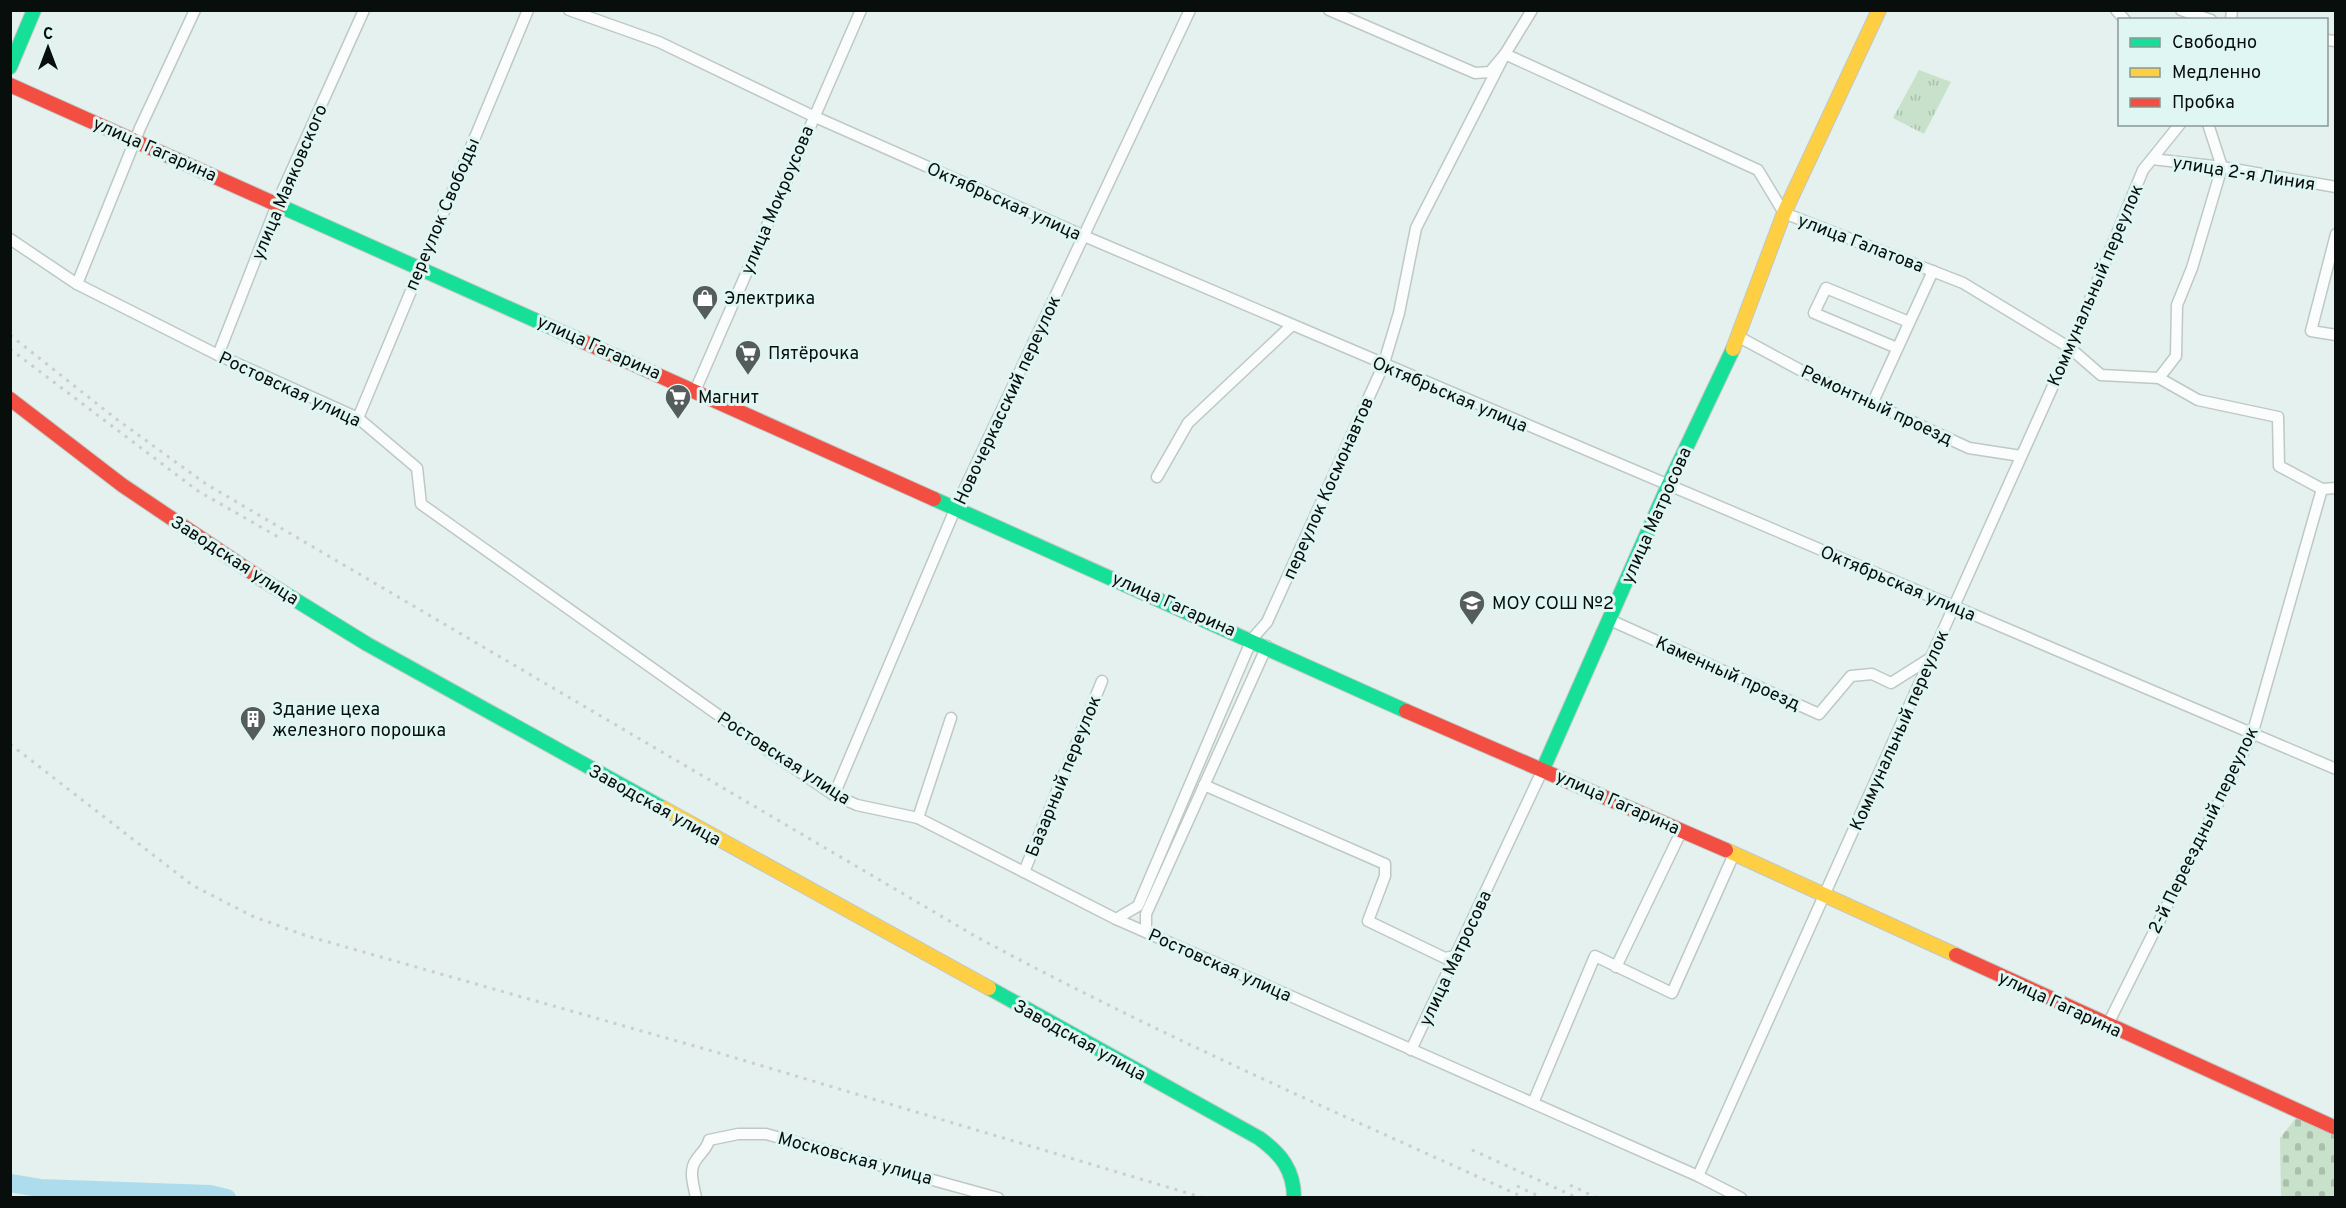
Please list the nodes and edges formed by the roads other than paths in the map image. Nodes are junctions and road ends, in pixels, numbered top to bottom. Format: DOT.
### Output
graph roads {
  1 [pos="34,10"];
  2 [pos="195,10"];
  3 [pos="364,10"];
  4 [pos="528,10"];
  5 [pos="568,10"];
  6 [pos="861,10"];
  7 [pos="1190,10"];
  8 [pos="1329,10"];
  9 [pos="1532,10"];
  10 [pos="1880,10"];
  11 [pos="2181,10"];
  12 [pos="2205,18"];
  13 [pos="1505,54"];
  14 [pos="10,67"];
  15 [pos="10,85"];
  16 [pos="813,116"];
  17 [pos="2178,126"];
  18 [pos="2209,126"];
  19 [pos="137,140"];
  20 [pos="2151,159"];
  21 [pos="2222,167"];
  22 [pos="2336,187"];
  23 [pos="278,205"];
  24 [pos="1784,213"];
  25 [pos="2336,234"];
  26 [pos="1084,236"];
  27 [pos="10,240"];
  28 [pos="419,266"];
  29 [pos="1933,271"];
  30 [pos="77,284"];
  31 [pos="1909,322"];
  32 [pos="1291,326"];
  33 [pos="2336,334"];
  34 [pos="1739,337"];
  35 [pos="1897,348"];
  36 [pos="2070,348"];
  37 [pos="218,355"];
  38 [pos="1383,366"];
  39 [pos="2158,378"];
  40 [pos="695,391"];
  41 [pos="15,403"];
  42 [pos="1872,404"];
  43 [pos="358,418"];
  44 [pos="10,419"];
  45 [pos="2021,456"];
  46 [pos="1157,477"];
  47 [pos="1668,486"];
  48 [pos="2336,488"];
  49 [pos="2322,489"];
  50 [pos="957,507"];
  51 [pos="1953,606"];
  52 [pos="1610,620"];
  53 [pos="1252,639"];
  54 [pos="1267,646"];
  55 [pos="1930,658"];
  56 [pos="1102,681"];
  57 [pos="951,718"];
  58 [pos="2252,735"];
  59 [pos="1543,769"];
  60 [pos="2336,769"];
  61 [pos="1204,785"];
  62 [pos="834,795"];
  63 [pos="918,818"];
  64 [pos="1682,830"];
  65 [pos="1734,854"];
  66 [pos="1024,872"];
  67 [pos="1827,894"];
  68 [pos="1116,919"];
  69 [pos="1146,932"];
  70 [pos="1455,956"];
  71 [pos="1616,967"];
  72 [pos="2107,1026"];
  73 [pos="1412,1050"];
  74 [pos="1533,1103"];
  75 [pos="2336,1128"];
  76 [pos="1698,1176"];
  77 [pos="696,1196"];
  78 [pos="998,1197"];
  79 [pos="1294,1197"];
  80 [pos="1741,1197"];
  1 -- 14 [label="main road"];
  2 -- 19 [label="street"];
  3 -- 23 [label="street, улица Маяковского"];
  4 -- 28 [label="street, переулок Свободы"];
  5 -- 16 [label="street, Октябрьская улица"];
  6 -- 16 [label="street, улица Мокроусова"];
  7 -- 26 [label="street, Новочеркасский переулок"];
  8 -- 13 [label="street"];
  9 -- 13 [label="street, переулок Космонавтов"];
  10 -- 24 [label="main road, улица Матросова"];
  11 -- 12 [label="street"];
  13 -- 24 [label="street, улица Галатова"];
  13 -- 38 [label="street, переулок Космонавтов"];
  15 -- 19 [label="main road, улица Гагарина"];
  16 -- 26 [label="street, Октябрьская улица"];
  16 -- 40 [label="street, улица Мокроусова"];
  17 -- 20 [label="street, Коммунальный переулок"];
  18 -- 21 [label="street"];
  19 -- 23 [label="main road, улица Гагарина"];
  19 -- 30 [label="street"];
  20 -- 21 [label="street, улица 2-я Линия"];
  20 -- 36 [label="street, Коммунальный переулок"];
  21 -- 22 [label="street, улица 2-я Линия"];
  21 -- 39 [label="street"];
  23 -- 28 [label="main road, улица Гагарина"];
  23 -- 37 [label="street, улица Маяковского"];
  24 -- 29 [label="street, улица Галатова"];
  24 -- 34 [label="main road, улица Матросова"];
  25 -- 33 [label="street"];
  26 -- 32 [label="street, Октябрьская улица"];
  26 -- 50 [label="street, Новочеркасский переулок"];
  27 -- 30 [label="street, Ростовская улица"];
  28 -- 40 [label="main road, улица Гагарина"];
  28 -- 43 [label="street, переулок Свободы"];
  29 -- 31 [label="street"];
  29 -- 36 [label="street, улица Галатова"];
  30 -- 37 [label="street, Ростовская улица"];
  31 -- 35 [label="street"];
  31 -- 35 [label="street"];
  32 -- 38 [label="street, Октябрьская улица"];
  32 -- 46 [label="street"];
  34 -- 42 [label="street, Ремонтный проезд"];
  34 -- 47 [label="main road, улица Матросова"];
  35 -- 42 [label="street"];
  36 -- 39 [label="street, улица Галатова"];
  36 -- 45 [label="street, Коммунальный переулок"];
  37 -- 43 [label="street, Ростовская улица"];
  38 -- 47 [label="street, Октябрьская улица"];
  38 -- 53 [label="street, переулок Космонавтов"];
  39 -- 49 [label="street, улица Галатова"];
  40 -- 50 [label="main road, улица Гагарина"];
  41 -- 44 [label="main road"];
  41 -- 79 [label="main road, Заводская улица"];
  42 -- 45 [label="street, Ремонтный проезд"];
  43 -- 62 [label="street, Ростовская улица"];
  45 -- 51 [label="street, Коммунальный переулок"];
  47 -- 51 [label="street, Октябрьская улица"];
  47 -- 52 [label="main road, улица Матросова"];
  48 -- 49 [label="street"];
  49 -- 58 [label="street, 2-й Переездный переулок"];
  50 -- 53 [label="main road, улица Гагарина"];
  50 -- 62 [label="street, Новочеркасский переулок"];
  51 -- 55 [label="street, Коммунальный переулок"];
  51 -- 58 [label="street, Октябрьская улица"];
  52 -- 55 [label="street, Каменный проезд"];
  52 -- 59 [label="main road, улица Матросова"];
  53 -- 54 [label="main road, улица Гагарина"];
  53 -- 68 [label="street, переулок Космонавтов"];
  54 -- 59 [label="main road, улица Гагарина"];
  54 -- 61 [label="street"];
  55 -- 67 [label="street, Коммунальный переулок"];
  56 -- 66 [label="street, Базарный переулок"];
  57 -- 63 [label="street"];
  58 -- 60 [label="street, Октябрьская улица"];
  58 -- 72 [label="street, 2-й Переездный переулок"];
  59 -- 64 [label="main road, улица Гагарина"];
  59 -- 70 [label="street, улица Матросова"];
  61 -- 69 [label="street"];
  61 -- 70 [label="street"];
  62 -- 63 [label="street, Ростовская улица"];
  63 -- 66 [label="street, Ростовская улица"];
  64 -- 65 [label="main road, улица Гагарина"];
  64 -- 71 [label="street"];
  65 -- 67 [label="main road, улица Гагарина"];
  65 -- 71 [label="street"];
  66 -- 68 [label="street, Ростовская улица"];
  67 -- 72 [label="main road, улица Гагарина"];
  67 -- 76 [label="street, Коммунальный переулок"];
  68 -- 69 [label="street, Ростовская улица"];
  69 -- 73 [label="street, Ростовская улица"];
  70 -- 73 [label="street, улица Матросова"];
  71 -- 74 [label="street"];
  72 -- 75 [label="main road, улица Гагарина"];
  73 -- 74 [label="street, Ростовская улица"];
  74 -- 76 [label="street, Ростовская улица"];
  76 -- 80 [label="street, Ростовская улица"];
  77 -- 78 [label="street, Московская улица"];
}
